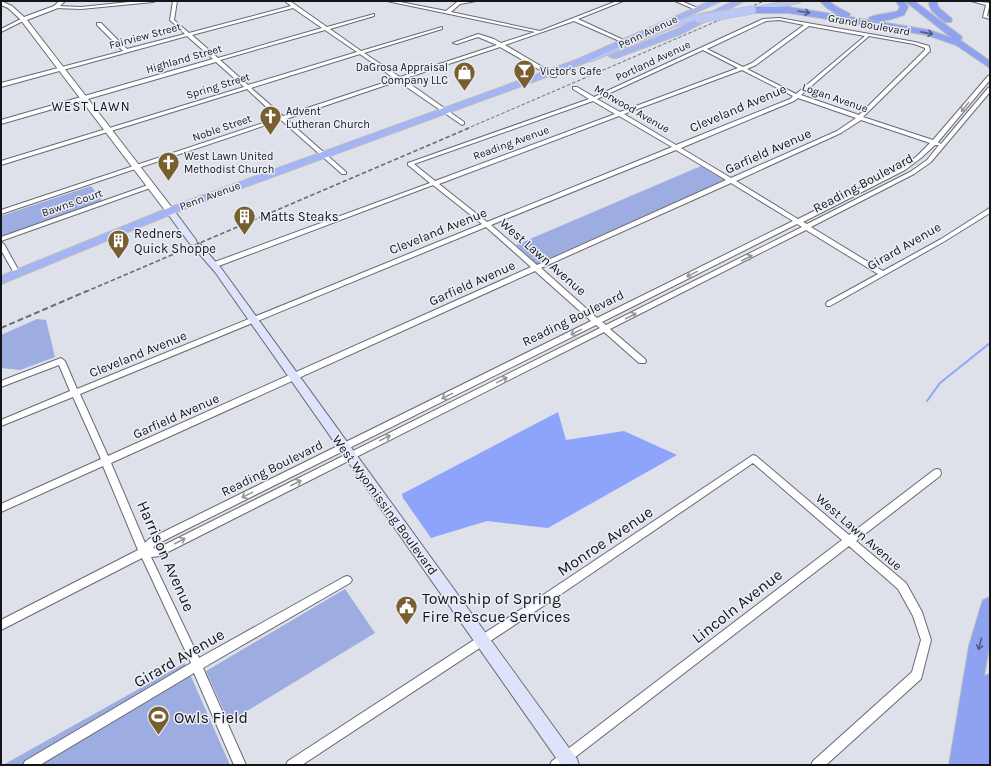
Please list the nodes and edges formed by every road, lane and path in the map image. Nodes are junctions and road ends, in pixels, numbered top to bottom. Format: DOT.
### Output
graph roads {
  1 [pos="62,1"];
  2 [pos="153,1"];
  3 [pos="175,1"];
  4 [pos="287,1"];
  5 [pos="389,1"];
  6 [pos="474,1"];
  7 [pos="601,1"];
  8 [pos="621,1"];
  9 [pos="677,1"];
  10 [pos="716,1"];
  11 [pos="732,1"];
  12 [pos="740,1"];
  13 [pos="785,1"];
  14 [pos="798,1"];
  15 [pos="814,1"];
  16 [pos="824,1"];
  17 [pos="900,1"];
  18 [pos="909,1"];
  19 [pos="915,1"];
  20 [pos="934,1"];
  21 [pos="973,1"];
  22 [pos="1,3"];
  23 [pos="989,4"];
  24 [pos="611,5"];
  25 [pos="294,6"];
  26 [pos="56,8"];
  27 [pos="755,8"];
  28 [pos="698,9"];
  29 [pos="446,12"];
  30 [pos="372,15"];
  31 [pos="990,18"];
  32 [pos="574,19"];
  33 [pos="23,20"];
  34 [pos="861,22"];
  35 [pos="99,24"];
  36 [pos="807,25"];
  37 [pos="326,28"];
  38 [pos="440,28"];
  39 [pos="1,31"];
  40 [pos="540,32"];
  41 [pos="187,35"];
  42 [pos="868,35"];
  43 [pos="626,42"];
  44 [pos="455,43"];
  45 [pos="502,45"];
  46 [pos="977,46"];
  47 [pos="927,47"];
  48 [pos="702,48"];
  49 [pos="126,51"];
  50 [pos="360,52"];
  51 [pos="988,59"];
  52 [pos="216,60"];
  53 [pos="582,64"];
  54 [pos="742,68"];
  55 [pos="61,69"];
  56 [pos="551,74"];
  57 [pos="990,78"];
  58 [pos="399,80"];
  59 [pos="1,85"];
  60 [pos="247,88"];
  61 [pos="575,88"];
  62 [pos="990,89"];
  63 [pos="797,96"];
  64 [pos="83,98"];
  65 [pos="593,99"];
  66 [pos="444,111"];
  67 [pos="619,114"];
  68 [pos="282,118"];
  69 [pos="860,118"];
  70 [pos="1,122"];
  71 [pos="462,123"];
  72 [pos="108,131"];
  73 [pos="484,137"];
  74 [pos="935,142"];
  75 [pos="944,146"];
  76 [pos="676,147"];
  77 [pos="324,155"];
  78 [pos="1,163"];
  79 [pos="136,167"];
  80 [pos="344,173"];
  81 [pos="732,181"];
  82 [pos="434,183"];
  83 [pos="151,186"];
  84 [pos="990,210"];
  85 [pos="170,211"];
  86 [pos="1,212"];
  87 [pos="797,222"];
  88 [pos="486,224"];
  89 [pos="807,228"];
  90 [pos="1,239"];
  91 [pos="1,244"];
  92 [pos="214,265"];
  93 [pos="537,268"];
  94 [pos="17,273"];
  95 [pos="883,274"];
  96 [pos="1,280"];
  97 [pos="830,304"];
  98 [pos="254,320"];
  99 [pos="597,321"];
  100 [pos="606,329"];
  101 [pos="642,361"];
  102 [pos="294,377"];
  103 [pos="1,384"];
  104 [pos="75,393"];
  105 [pos="1,423"];
  106 [pos="347,451"];
  107 [pos="753,458"];
  108 [pos="106,461"];
  109 [pos="937,473"];
  110 [pos="1,508"];
  111 [pos="849,540"];
  112 [pos="144,552"];
  113 [pos="347,580"];
  114 [pos="990,606"];
  115 [pos="1,625"];
  116 [pos="482,640"];
  117 [pos="196,666"];
  118 [pos="990,684"];
  119 [pos="564,763"];
  120 [pos="29,765"];
  121 [pos="240,765"];
  122 [pos="292,765"];
  123 [pos="817,765"];
  124 [pos="960,765"];
  125 [pos="978,765"];
  1 -- 26 [label="street"];
  2 -- 26 [label="street"];
  3 -- 41 [label="street"];
  4 -- 25 [label="street"];
  5 -- 29 [label="street"];
  6 -- 29 [label="street"];
  7 -- 24 [label="street"];
  8 -- 24 [label="street, Noble Street"];
  9 -- 28 [label="street"];
  10 -- 28 [label="highway, Penn Avenue"];
  11 -- 28 [label="highway"];
  12 -- 53 [label="highway, Penn Avenue"];
  13 -- 27 [label="main road, Penn Avenue"];
  14 -- 27 [label="main road, Penn Avenue"];
  15 -- 34 [label="highway"];
  16 -- 17 [label="highway"];
  18 -- 51 [label="highway"];
  19 -- 46 [label="highway"];
  20 -- 46 [label="highway"];
  21 -- 23 [label="street"];
  22 -- 33 [label="street"];
  23 -- 31 [label="street"];
  24 -- 32 [label="street, Noble Street"];
  25 -- 37 [label="street"];
  25 -- 41 [label="street, Fairview Street"];
  26 -- 33 [label="street"];
  27 -- 34 [label="highway, one-way"];
  27 -- 53 [label="main road, Penn Avenue, bridge"];
  27 -- 53 [label="main road, Penn Avenue, bridge"];
  28 -- 43 [label="highway, Penn Avenue"];
  29 -- 40 [label="street"];
  30 -- 37 [label="street, Highland Street"];
  32 -- 40 [label="street, Noble Street"];
  32 -- 43 [label="street"];
  33 -- 39 [label="street"];
  33 -- 55 [label="street"];
  34 -- 51 [label="highway, one-way"];
  35 -- 49 [label="street"];
  36 -- 42 [label="street, Grand Boulevard"];
  36 -- 48 [label="street, Portland Avenue"];
  36 -- 54 [label="street, Reading Avenue"];
  37 -- 50 [label="street"];
  37 -- 52 [label="street, Highland Street"];
  38 -- 50 [label="street, Spring Street"];
  40 -- 45 [label="street, Noble Street"];
  41 -- 49 [label="street, Fairview Street"];
  41 -- 52 [label="street"];
  42 -- 47 [label="street, Grand Boulevard"];
  42 -- 63 [label="street, Cleveland Avenue"];
  43 -- 53 [label="highway, Penn Avenue"];
  44 -- 45 [label="street"];
  45 -- 56 [label="street"];
  45 -- 58 [label="street, Noble Street"];
  46 -- 51 [label="highway"];
  47 -- 69 [label="street, Garfield Avenue"];
  48 -- 54 [label="street, Logan Avenue"];
  48 -- 65 [label="street, Portland Avenue"];
  49 -- 55 [label="street, Fairview Street"];
  50 -- 58 [label="street"];
  50 -- 60 [label="street, Spring Street"];
  52 -- 60 [label="street"];
  52 -- 64 [label="street, Highland Street"];
  53 -- 56 [label="highway, Penn Avenue"];
  54 -- 63 [label="street, Logan Avenue"];
  54 -- 67 [label="street, Reading Avenue"];
  55 -- 59 [label="street, Fairview Street"];
  55 -- 64 [label="street"];
  56 -- 66 [label="highway, Penn Avenue"];
  57 -- 74 [label="street, Reading Boulevard, one-way"];
  58 -- 66 [label="street"];
  58 -- 68 [label="street, Noble Street"];
  60 -- 68 [label="street"];
  60 -- 72 [label="street, Spring Street"];
  61 -- 65 [label="street, Morwood Avenue"];
  62 -- 75 [label="street, Reading Boulevard"];
  63 -- 69 [label="street, Logan Avenue"];
  63 -- 76 [label="street, Cleveland Avenue"];
  64 -- 70 [label="street, Highland Street"];
  64 -- 72 [label="street"];
  65 -- 67 [label="street, Morwood Avenue"];
  65 -- 73 [label="street, Portland Avenue"];
  66 -- 71 [label="street"];
  66 -- 77 [label="highway, Penn Avenue"];
  67 -- 76 [label="street, Morwood Avenue"];
  67 -- 82 [label="street, Reading Avenue"];
  68 -- 77 [label="street"];
  68 -- 79 [label="street, Noble Street"];
  69 -- 74 [label="street, Logan Avenue"];
  69 -- 81 [label="street, Garfield Avenue"];
  72 -- 78 [label="street, Spring Street"];
  72 -- 79 [label="street"];
  73 -- 82 [label="street, West Lawn Avenue"];
  74 -- 75 [label="street, Logan Avenue"];
  74 -- 87 [label="street, Reading Boulevard"];
  75 -- 89 [label="street, Reading Boulevard"];
  76 -- 81 [label="street, Morwood Avenue"];
  76 -- 88 [label="street, Cleveland Avenue"];
  77 -- 80 [label="street"];
  77 -- 85 [label="highway, Penn Avenue"];
  79 -- 83 [label="street"];
  79 -- 86 [label="street, Noble Street"];
  81 -- 87 [label="street, Morwood Avenue"];
  81 -- 93 [label="street, Garfield Avenue"];
  82 -- 88 [label="street, West Lawn Avenue"];
  82 -- 92 [label="street, Reading Avenue"];
  83 -- 85 [label="street"];
  83 -- 90 [label="street, Bawns Court"];
  84 -- 95 [label="street, Girard Avenue"];
  85 -- 92 [label="main road, West Wyomissing Boulevard"];
  85 -- 94 [label="highway, Penn Avenue"];
  87 -- 89 [label="street, Morwood Avenue"];
  87 -- 99 [label="street, Reading Boulevard, one-way"];
  88 -- 93 [label="street, West Lawn Avenue"];
  88 -- 98 [label="street, Cleveland Avenue"];
  89 -- 95 [label="street, Morwood Avenue"];
  100 -- 89 [label="street, Reading Boulevard, one-way"];
  91 -- 94 [label="street"];
  92 -- 98 [label="main road, West Wyomissing Boulevard"];
  93 -- 99 [label="street, West Lawn Avenue"];
  93 -- 102 [label="street, Garfield Avenue"];
  94 -- 96 [label="highway, Penn Avenue"];
  95 -- 97 [label="street, Girard Avenue"];
  98 -- 102 [label="main road, West Wyomissing Boulevard"];
  98 -- 104 [label="street, Cleveland Avenue"];
  99 -- 100 [label="street, West Lawn Avenue"];
  99 -- 106 [label="street, Reading Boulevard, one-way"];
  100 -- 101 [label="street, West Lawn Avenue"];
  106 -- 100 [label="street, Reading Boulevard, one-way"];
  102 -- 106 [label="main road, West Wyomissing Boulevard"];
  102 -- 108 [label="street, Garfield Avenue"];
  103 -- 104 [label="street, Harrison Avenue"];
  104 -- 105 [label="street, Cleveland Avenue"];
  104 -- 108 [label="street, Harrison Avenue"];
  106 -- 112 [label="street, Reading Boulevard"];
  106 -- 116 [label="main road, West Wyomissing Boulevard"];
  107 -- 111 [label="street, West Lawn Avenue"];
  107 -- 116 [label="street, Monroe Avenue"];
  108 -- 110 [label="street, Garfield Avenue"];
  108 -- 112 [label="street, Harrison Avenue"];
  109 -- 111 [label="street, Lincoln Avenue"];
  111 -- 119 [label="street, Lincoln Avenue"];
  111 -- 123 [label="street, West Lawn Avenue"];
  112 -- 115 [label="street, Reading Boulevard"];
  112 -- 117 [label="street, Harrison Avenue"];
  113 -- 117 [label="street, Girard Avenue"];
  114 -- 124 [label="highway, one-way"];
  116 -- 119 [label="main road, West Wyomissing Boulevard"];
  116 -- 122 [label="street, Monroe Avenue"];
  117 -- 120 [label="street, Girard Avenue"];
  117 -- 121 [label="street, Harrison Avenue"];
  118 -- 125 [label="highway"];
}
